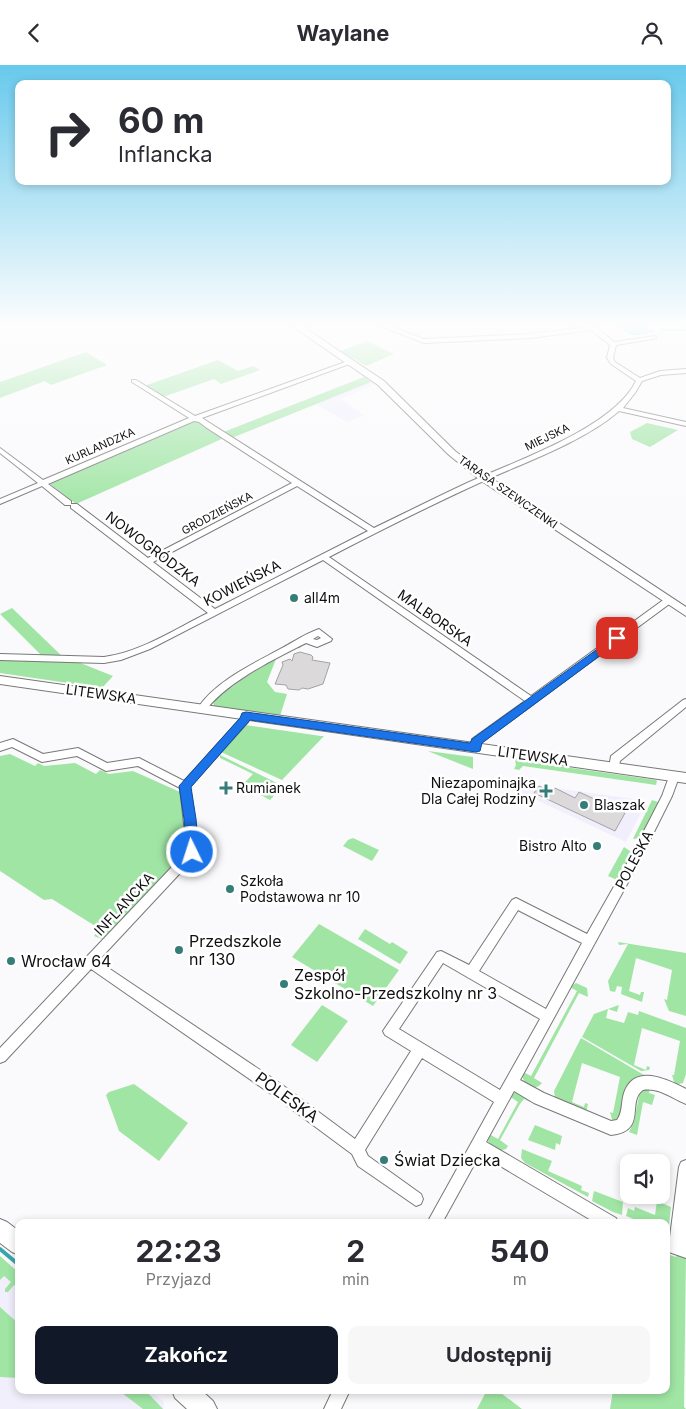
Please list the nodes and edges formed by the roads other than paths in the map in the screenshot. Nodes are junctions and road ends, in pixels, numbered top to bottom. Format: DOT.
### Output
graph roads {
  1 [pos="143,387"];
  2 [pos="283,387"];
  3 [pos="386,387"];
  4 [pos="636,387"];
  5 [pos="618,409"];
  6 [pos="195,419"];
  7 [pos="686,424"];
  8 [pos="0,450"];
  9 [pos="484,478"];
  10 [pos="298,483"];
  11 [pos="43,484"];
  12 [pos="0,502"];
  13 [pos="375,532"];
  14 [pos="324,557"];
  15 [pos="147,562"];
  16 [pos="669,601"];
  17 [pos="686,612"];
  18 [pos="214,613"];
  19 [pos="306,639"];
  20 [pos="0,657"];
  21 [pos="0,680"];
  22 [pos="531,701"];
  23 [pos="686,702"];
  24 [pos="202,709"];
  25 [pos="246,716"];
  26 [pos="0,747"];
  27 [pos="476,748"];
  28 [pos="614,768"];
  29 [pos="680,777"];
  30 [pos="185,786"];
  31 [pos="589,941"];
  32 [pos="90,961"];
  33 [pos="471,973"];
  34 [pos="547,1016"];
  35 [pos="420,1049"];
  36 [pos="0,1057"];
  37 [pos="511,1082"];
  38 [pos="686,1097"];
  39 [pos="502,1099"];
  40 [pos="477,1145"];
  41 [pos="356,1149"];
  42 [pos="686,1167"];
  43 [pos="686,1171"];
  44 [pos="416,1199"];
  45 [pos="436,1219"];
  46 [pos="604,1219"];
  47 [pos="0,1229"];
  48 [pos="15,1242"];
  49 [pos="676,1246"];
  50 [pos="188,1394"];
  51 [pos="340,1394"];
  52 [pos="205,1409"];
  53 [pos="332,1409"];
  1 -- 6 [label="street"];
  2 -- 6 [label="street, KURLANDZKA"];
  3 -- 9 [label="street, TARASA SZEWCZENKI"];
  4 -- 5 [label="street, MIEJSKA"];
  5 -- 7 [label="street"];
  5 -- 9 [label="street, MIEJSKA"];
  6 -- 10 [label="street"];
  6 -- 11 [label="street, KURLANDZKA"];
  8 -- 11 [label="street, NOWOGRÓDZKA"];
  9 -- 13 [label="street, KOWIEŃSKA"];
  9 -- 16 [label="street, TARASA SZEWCZENKI"];
  10 -- 13 [label="street"];
  10 -- 15 [label="street, GRODZIEŃSKA"];
  11 -- 12 [label="street, KURLANDZKA"];
  11 -- 15 [label="street, NOWOGRÓDZKA"];
  13 -- 14 [label="street, KOWIEŃSKA"];
  14 -- 18 [label="street, KOWIEŃSKA"];
  14 -- 22 [label="street, MALBORSKA"];
  15 -- 18 [label="street, NOWOGRÓDZKA"];
  16 -- 17 [label="street, TARASA SZEWCZENKI"];
  16 -- 22 [label="street"];
  18 -- 20 [label="street, KOWIEŃSKA"];
  19 -- 24 [label="street"];
  21 -- 24 [label="street, LITEWSKA"];
  22 -- 27 [label="street"];
  23 -- 28 [label="street"];
  24 -- 25 [label="street, LITEWSKA"];
  25 -- 27 [label="street, LITEWSKA"];
  25 -- 30 [label="street"];
  26 -- 30 [label="street"];
  27 -- 28 [label="street, LITEWSKA"];
  28 -- 29 [label="street, LITEWSKA"];
  29 -- 31 [label="street, POLESKA"];
  30 -- 32 [label="street, INFLANCKA"];
  31 -- 33 [label="street"];
  31 -- 34 [label="street, POLESKA"];
  32 -- 36 [label="street, INFLANCKA"];
  32 -- 41 [label="street, POLESKA"];
  33 -- 34 [label="street"];
  33 -- 35 [label="street"];
  34 -- 37 [label="street, POLESKA"];
  35 -- 39 [label="street"];
  35 -- 41 [label="street"];
  37 -- 38 [label="street"];
  37 -- 39 [label="street, POLESKA"];
  39 -- 40 [label="street, POLESKA"];
  40 -- 45 [label="street, POLESKA"];
  40 -- 46 [label="street"];
  41 -- 44 [label="street, POLESKA"];
  42 -- 43 [label="street"];
  43 -- 49 [label="street"];
  47 -- 48 [label="street"];
  50 -- 52 [label="street"];
  51 -- 53 [label="street"];
}
